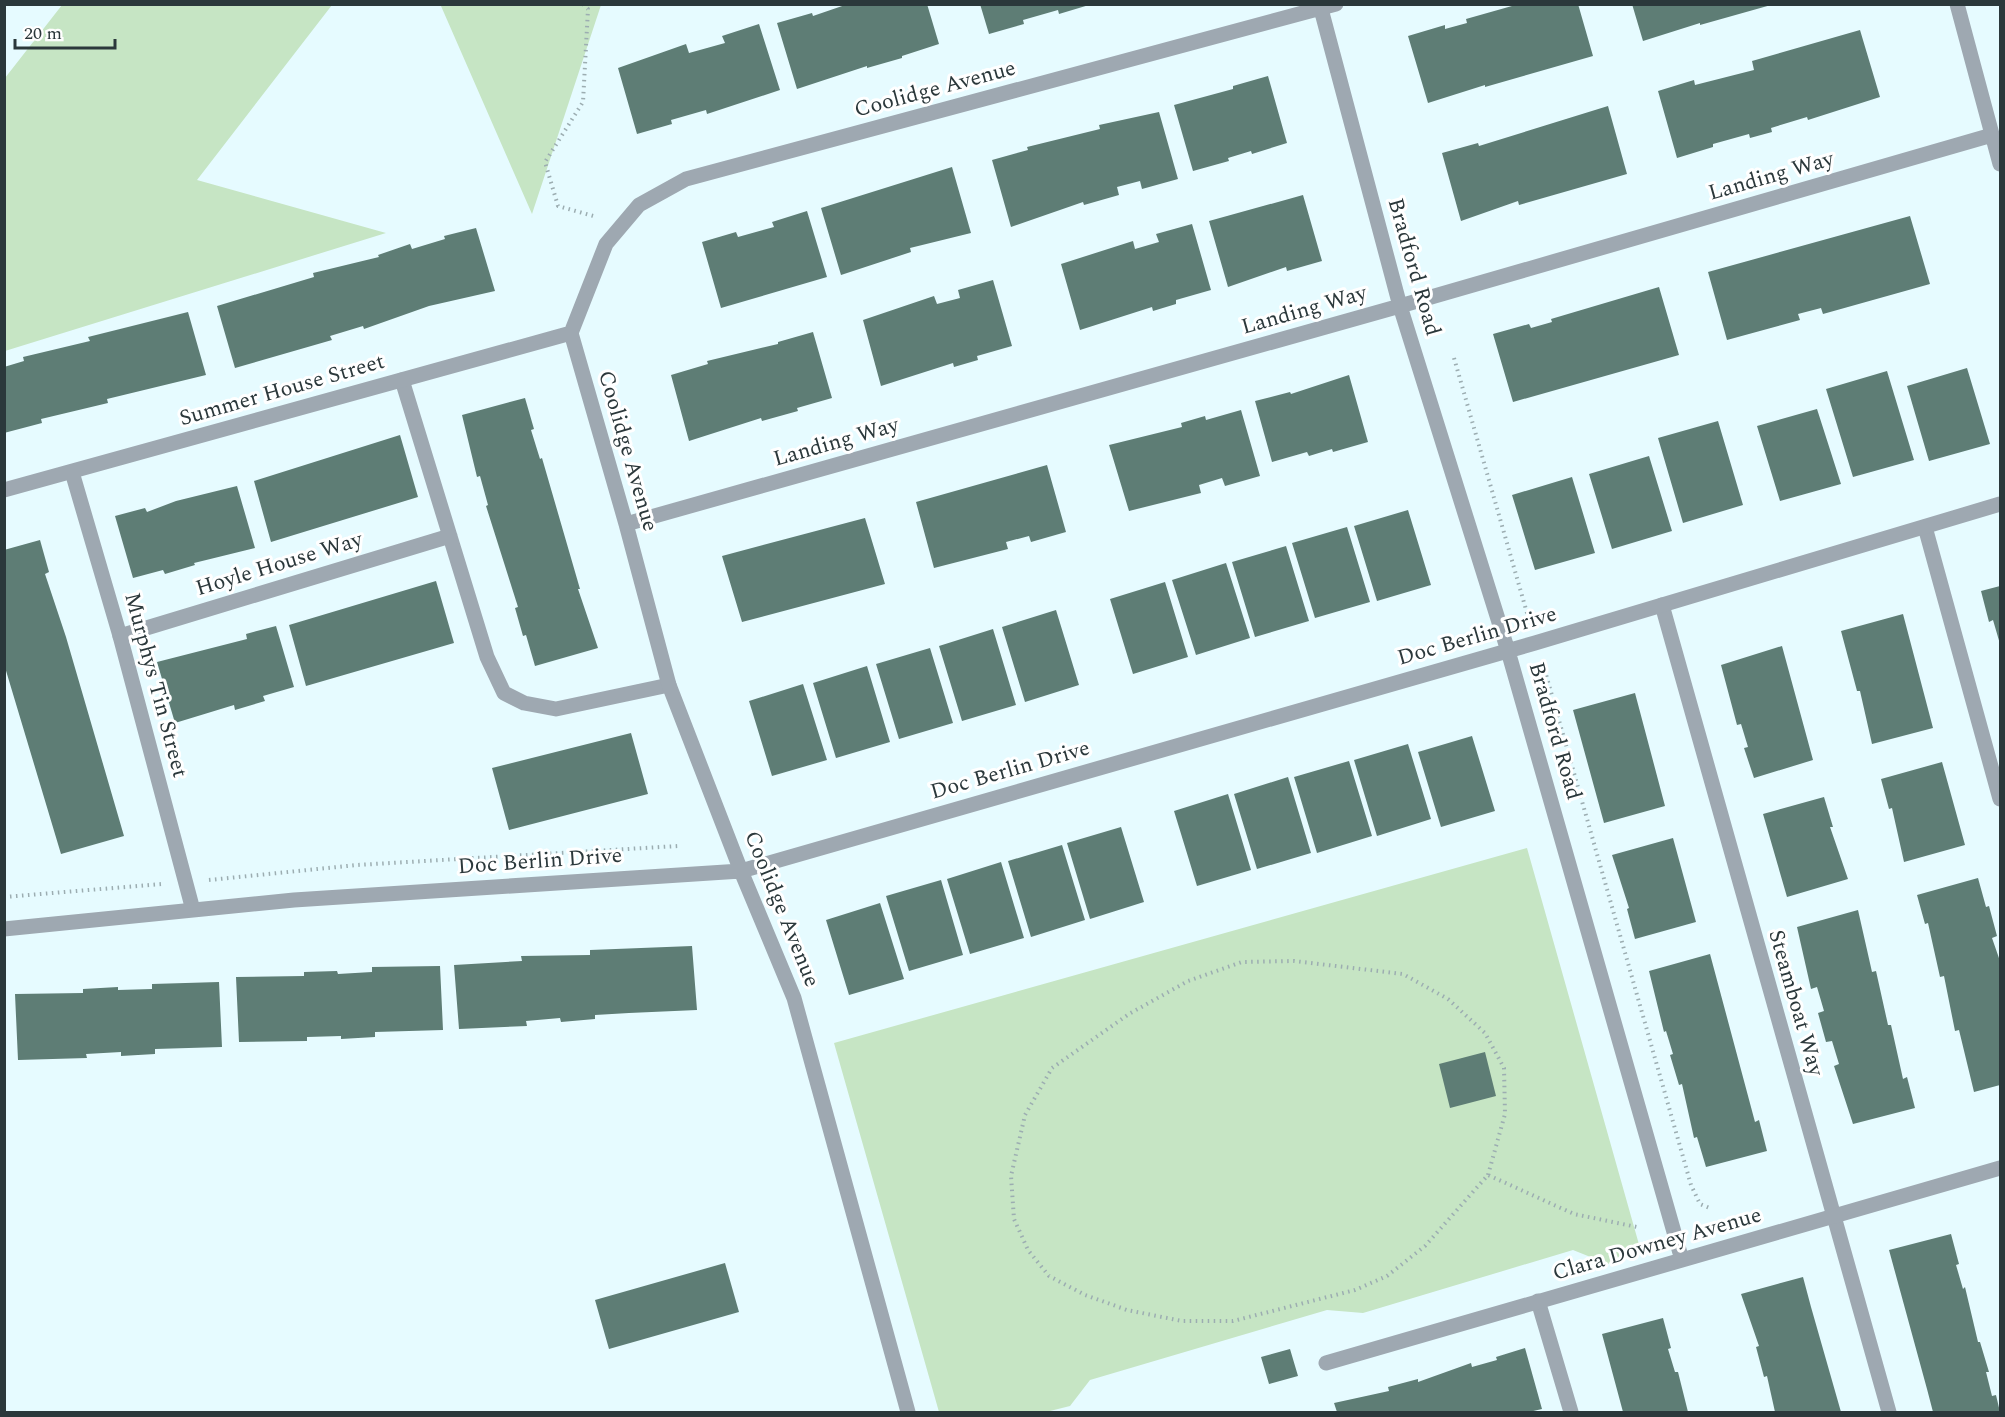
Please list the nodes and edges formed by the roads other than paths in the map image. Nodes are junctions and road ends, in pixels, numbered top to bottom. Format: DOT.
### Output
graph roads {
  1 [pos="1957,4"];
  2 [pos="1329,7"];
  3 [pos="1992,135"];
  4 [pos="2001,164"];
  5 [pos="1400,306"];
  6 [pos="571,333"];
  7 [pos="402,380"];
  8 [pos="72,472"];
  9 [pos="4,490"];
  10 [pos="2001,504"];
  11 [pos="626,524"];
  12 [pos="1924,527"];
  13 [pos="450,536"];
  14 [pos="1662,605"];
  15 [pos="120,636"];
  16 [pos="1509,651"];
  17 [pos="669,685"];
  18 [pos="2001,799"];
  19 [pos="741,871"];
  20 [pos="193,910"];
  21 [pos="4,929"];
  22 [pos="2001,1168"];
  23 [pos="1833,1218"];
  24 [pos="1682,1260"];
  25 [pos="1538,1301"];
  26 [pos="1326,1364"];
  27 [pos="908,1413"];
  28 [pos="1571,1413"];
  29 [pos="1889,1413"];
  1 -- 3 [label="street"];
  2 -- 5 [label="street, Bradford Road"];
  2 -- 6 [label="street, Coolidge Avenue"];
  3 -- 4 [label="street"];
  3 -- 5 [label="street, Landing Way"];
  5 -- 11 [label="street, Landing Way"];
  5 -- 16 [label="street, Bradford Road"];
  6 -- 7 [label="street, Summer House Street"];
  6 -- 11 [label="street, Coolidge Avenue"];
  7 -- 8 [label="street, Summer House Street"];
  7 -- 13 [label="street"];
  8 -- 9 [label="street, Summer House Street"];
  8 -- 15 [label="street, Murphys Tin Street"];
  10 -- 12 [label="street, Doc Berlin Drive"];
  11 -- 17 [label="street, Coolidge Avenue"];
  12 -- 14 [label="street, Doc Berlin Drive"];
  12 -- 18 [label="street"];
  13 -- 15 [label="street, Hoyle House Way"];
  13 -- 17 [label="street"];
  14 -- 16 [label="street, Doc Berlin Drive"];
  14 -- 23 [label="street, Steamboat Way"];
  15 -- 20 [label="street, Murphys Tin Street"];
  16 -- 19 [label="street, Doc Berlin Drive"];
  16 -- 24 [label="street, Bradford Road"];
  17 -- 19 [label="street, Coolidge Avenue"];
  19 -- 20 [label="street, Doc Berlin Drive"];
  19 -- 27 [label="street, Coolidge Avenue"];
  20 -- 21 [label="street, Doc Berlin Drive"];
  22 -- 23 [label="street, Clara Downey Avenue"];
  23 -- 24 [label="street, Clara Downey Avenue"];
  23 -- 29 [label="street, Steamboat Way"];
  24 -- 25 [label="street, Clara Downey Avenue"];
  25 -- 26 [label="street, Clara Downey Avenue"];
  25 -- 28 [label="street"];
}
